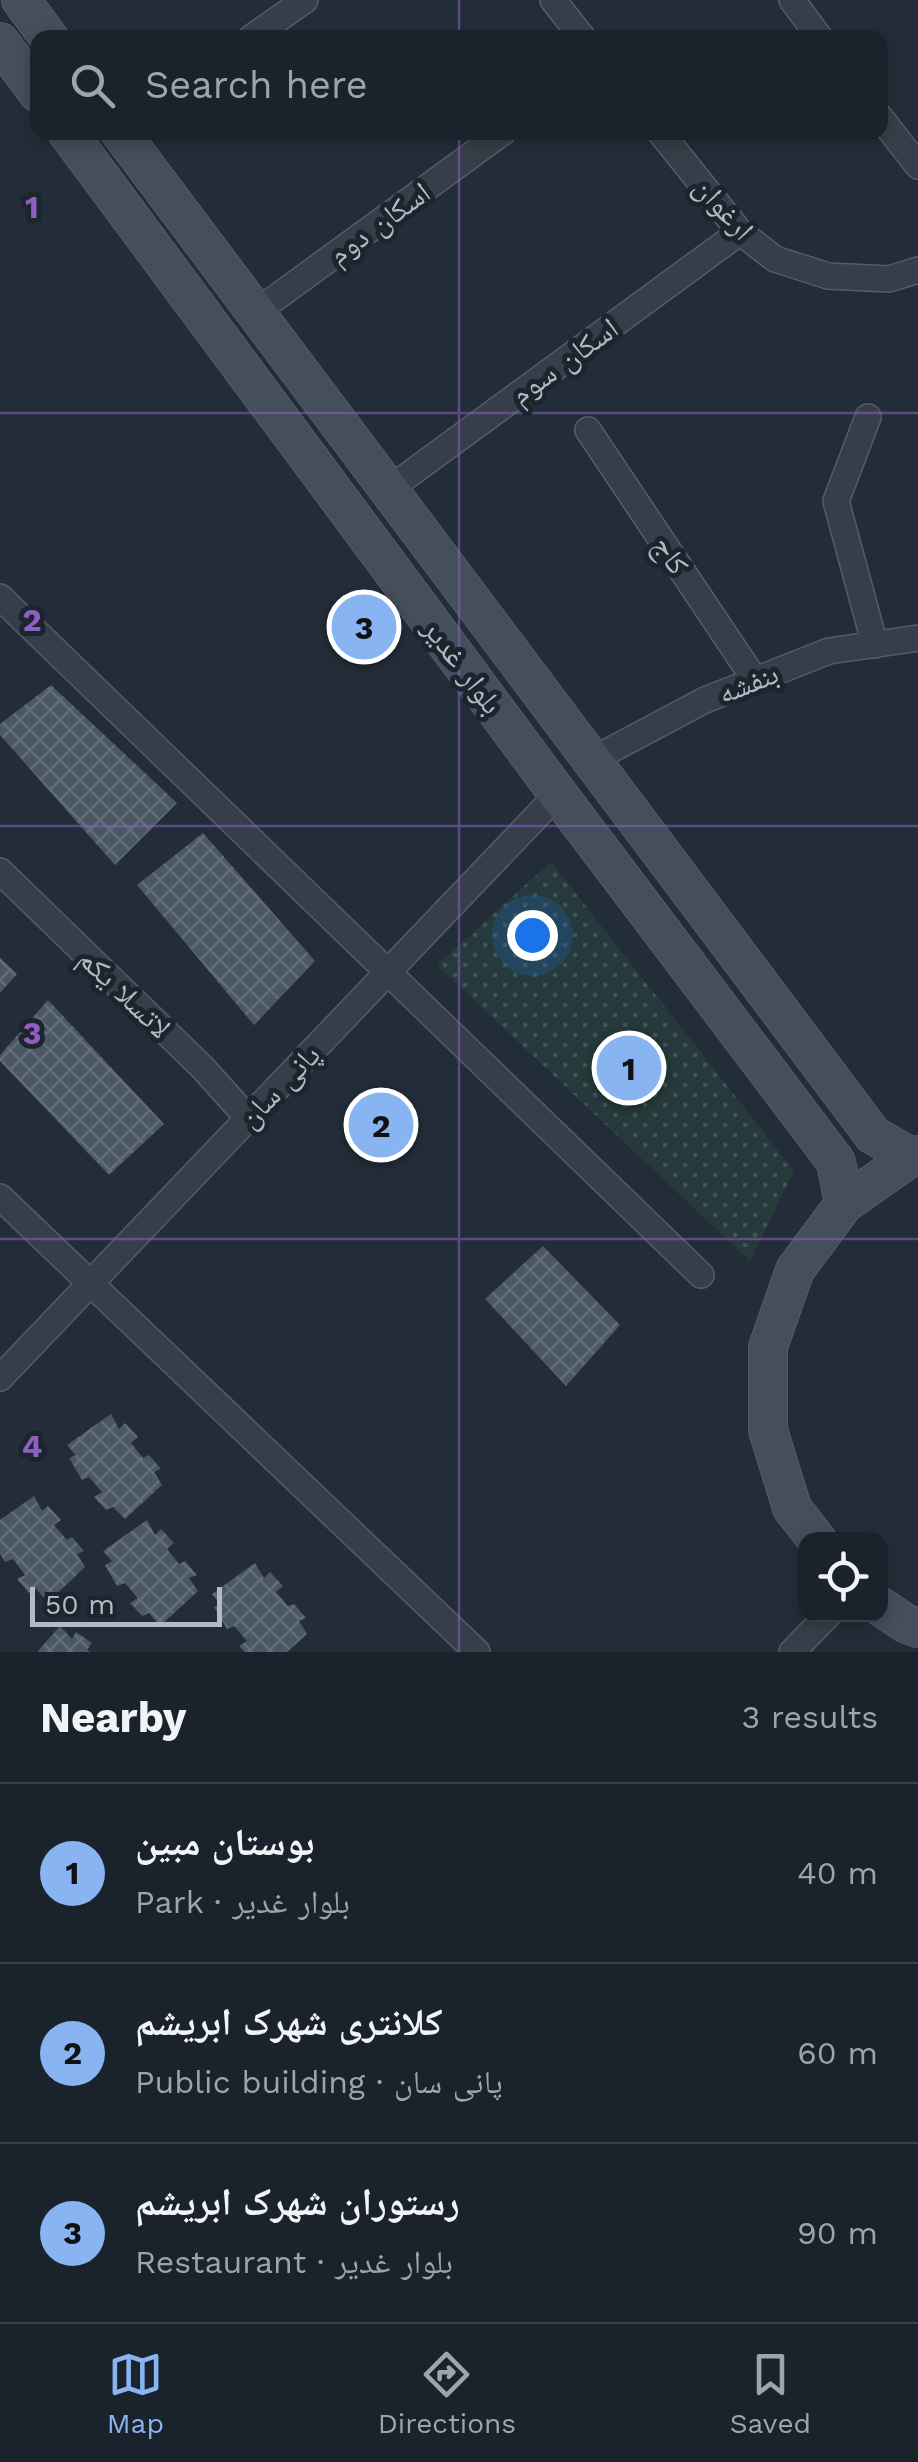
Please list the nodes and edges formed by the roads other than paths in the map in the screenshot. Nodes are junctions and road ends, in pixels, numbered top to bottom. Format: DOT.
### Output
graph roads {
  1 [pos="21,0"];
  2 [pos="306,0"];
  3 [pos="553,0"];
  4 [pos="792,0"];
  5 [pos="43,30"];
  6 [pos="262,30"];
  7 [pos="577,30"];
  8 [pos="814,30"];
  9 [pos="0,42"];
  10 [pos="30,82"];
  11 [pos="888,127"];
  12 [pos="73,140"];
  13 [pos="126,140"];
  14 [pos="492,140"];
  15 [pos="666,140"];
  16 [pos="918,166"];
  17 [pos="740,232"];
  18 [pos="918,270"];
  19 [pos="255,314"];
  20 [pos="868,418"];
  21 [pos="588,430"];
  22 [pos="388,490"];
  23 [pos="0,597"];
  24 [pos="918,638"];
  25 [pos="874,645"];
  26 [pos="755,680"];
  27 [pos="590,761"];
  28 [pos="558,794"];
  29 [pos="0,871"];
  30 [pos="388,972"];
  31 [pos="248,1118"];
  32 [pos="915,1156"];
  33 [pos="0,1197"];
  34 [pos="844,1204"];
  35 [pos="701,1275"];
  36 [pos="91,1284"];
  37 [pos="0,1378"];
  38 [pos="811,1532"];
  39 [pos="888,1612"];
  40 [pos="821,1622"];
  41 [pos="918,1628"];
  42 [pos="478,1652"];
  43 [pos="792,1652"];
  1 -- 5 [label="street"];
  2 -- 6 [label="street"];
  3 -- 7 [label="street"];
  4 -- 8 [label="street"];
  9 -- 10 [label="street"];
  11 -- 16 [label="street"];
  12 -- 28 [label="street, بلوار غدیر"];
  13 -- 19 [label="street, بلوار غدیر"];
  14 -- 19 [label="street, اسکان دوم"];
  15 -- 17 [label="street, ارغوان"];
  17 -- 18 [label="street, ارغوان"];
  17 -- 22 [label="street, اسکان سوم"];
  19 -- 22 [label="street, بلوار غدیر"];
  20 -- 25 [label="street"];
  21 -- 26 [label="street, کاج"];
  22 -- 27 [label="street, بلوار غدیر"];
  23 -- 30 [label="street"];
  24 -- 25 [label="street, بنفشه"];
  25 -- 26 [label="street, بنفشه"];
  26 -- 27 [label="street, بنفشه"];
  27 -- 32 [label="street, بلوار غدیر"];
  28 -- 30 [label="street, پانی سان"];
  28 -- 34 [label="street, بلوار غدیر"];
  29 -- 31 [label="street, لاتسلا یکم"];
  30 -- 31 [label="street, پانی سان"];
  30 -- 35 [label="street"];
  31 -- 36 [label="street, پانی سان"];
  32 -- 34 [label="street"];
  33 -- 36 [label="street"];
  34 -- 38 [label="street"];
  36 -- 37 [label="street, پانی سان"];
  36 -- 42 [label="street"];
  39 -- 41 [label="street"];
  40 -- 43 [label="street"];
}
